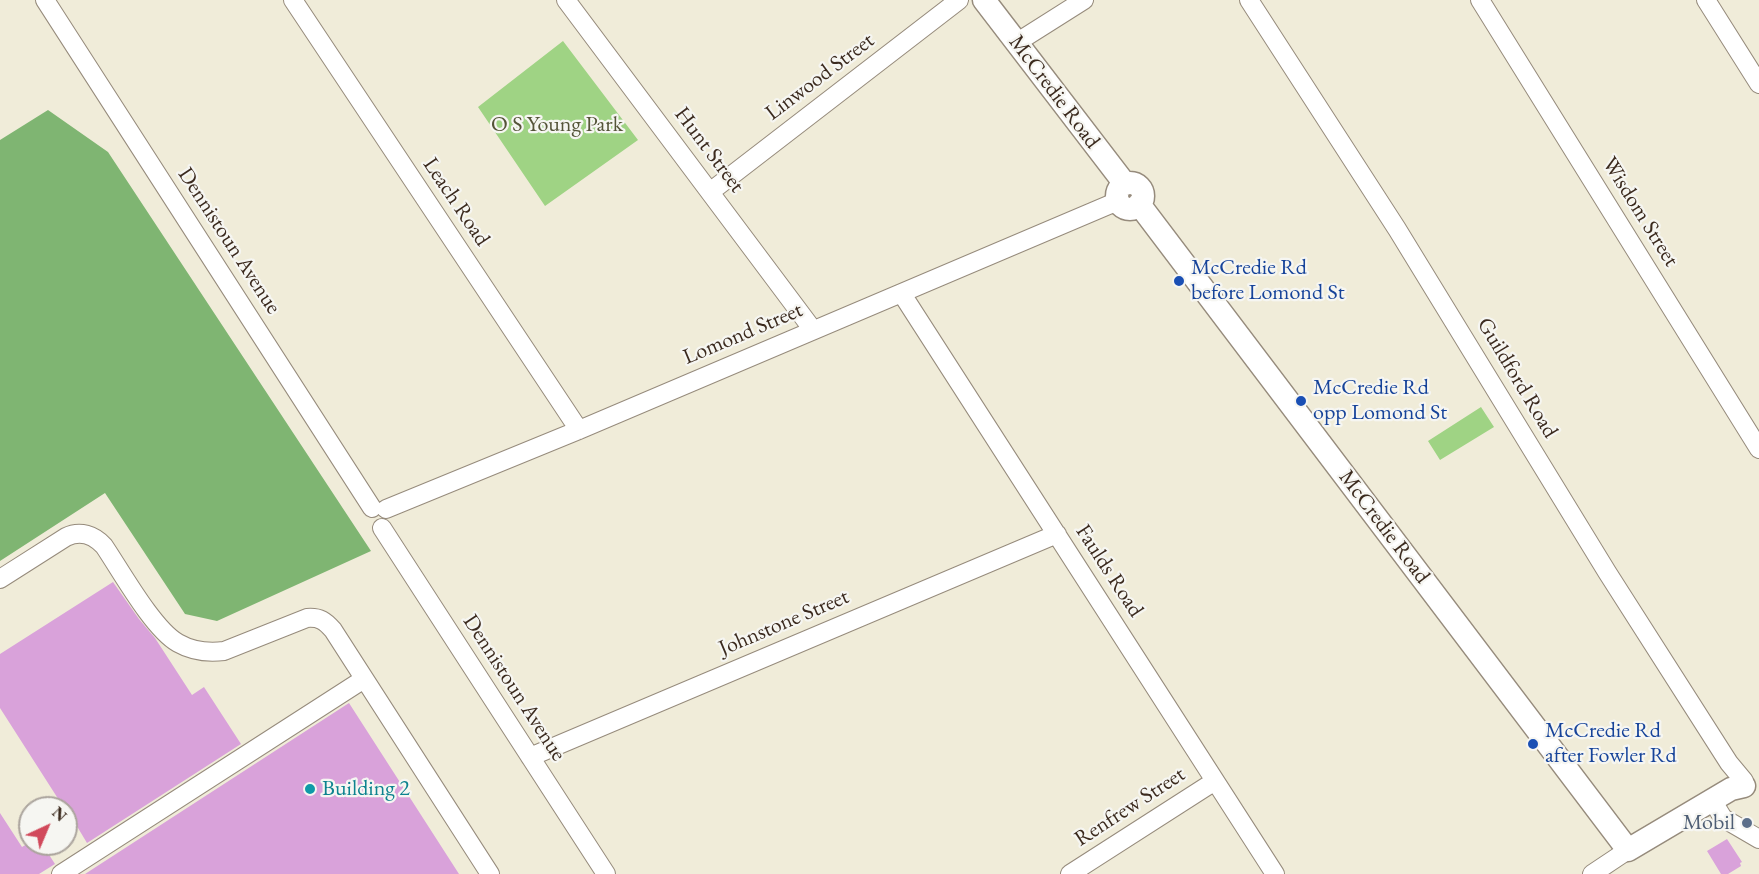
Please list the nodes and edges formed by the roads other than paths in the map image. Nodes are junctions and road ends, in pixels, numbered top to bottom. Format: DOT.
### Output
graph roads {
  1 [pos="45,0"];
  2 [pos="292,0"];
  3 [pos="566,0"];
  4 [pos="959,0"];
  5 [pos="984,0"];
  6 [pos="1084,0"];
  7 [pos="1249,0"];
  8 [pos="1480,0"];
  9 [pos="1706,0"];
  10 [pos="1016,43"];
  11 [pos="1759,84"];
  12 [pos="710,192"];
  13 [pos="1127,196"];
  14 [pos="902,294"];
  15 [pos="813,330"];
  16 [pos="579,430"];
  17 [pos="1759,449"];
  18 [pos="379,508"];
  19 [pos="1057,534"];
  20 [pos="0,579"];
  21 [pos="364,679"];
  22 [pos="530,757"];
  23 [pos="1215,781"];
  24 [pos="1752,785"];
  25 [pos="1712,800"];
  26 [pos="1759,839"];
  27 [pos="1628,850"];
  28 [pos="61,874"];
  29 [pos="490,874"];
  30 [pos="606,874"];
  31 [pos="1070,874"];
  32 [pos="1275,874"];
  33 [pos="1592,874"];
  1 -- 18 [label="street, Dennistoun Avenue"];
  2 -- 16 [label="street, Leach Road"];
  3 -- 12 [label="street, Hunt Street"];
  4 -- 12 [label="street, Linwood Street"];
  5 -- 10 [label="main road, McCredie Road"];
  6 -- 10 [label="street"];
  7 -- 24 [label="street, Guildford Road"];
  8 -- 17 [label="street, Wisdom Street"];
  9 -- 11 [label="street"];
  10 -- 13 [label="main road, McCredie Road"];
  12 -- 15 [label="street, Hunt Street"];
  13 -- 14 [label="street, Lomond Street"];
  13 -- 27 [label="main road, McCredie Road"];
  14 -- 15 [label="street, Lomond Street"];
  14 -- 19 [label="street, Faulds Road"];
  15 -- 16 [label="street, Lomond Street"];
  16 -- 18 [label="street, Lomond Street"];
  18 -- 22 [label="street, Dennistoun Avenue"];
  19 -- 22 [label="street, Johnstone Street"];
  19 -- 23 [label="street, Faulds Road"];
  20 -- 21 [label="street"];
  21 -- 28 [label="street"];
  21 -- 29 [label="street"];
  22 -- 30 [label="street, Dennistoun Avenue"];
  23 -- 31 [label="street, Renfrew Street"];
  23 -- 32 [label="street, Faulds Road"];
  24 -- 25 [label="main road"];
  25 -- 26 [label="street"];
  25 -- 27 [label="main road"];
  27 -- 33 [label="street"];
}
